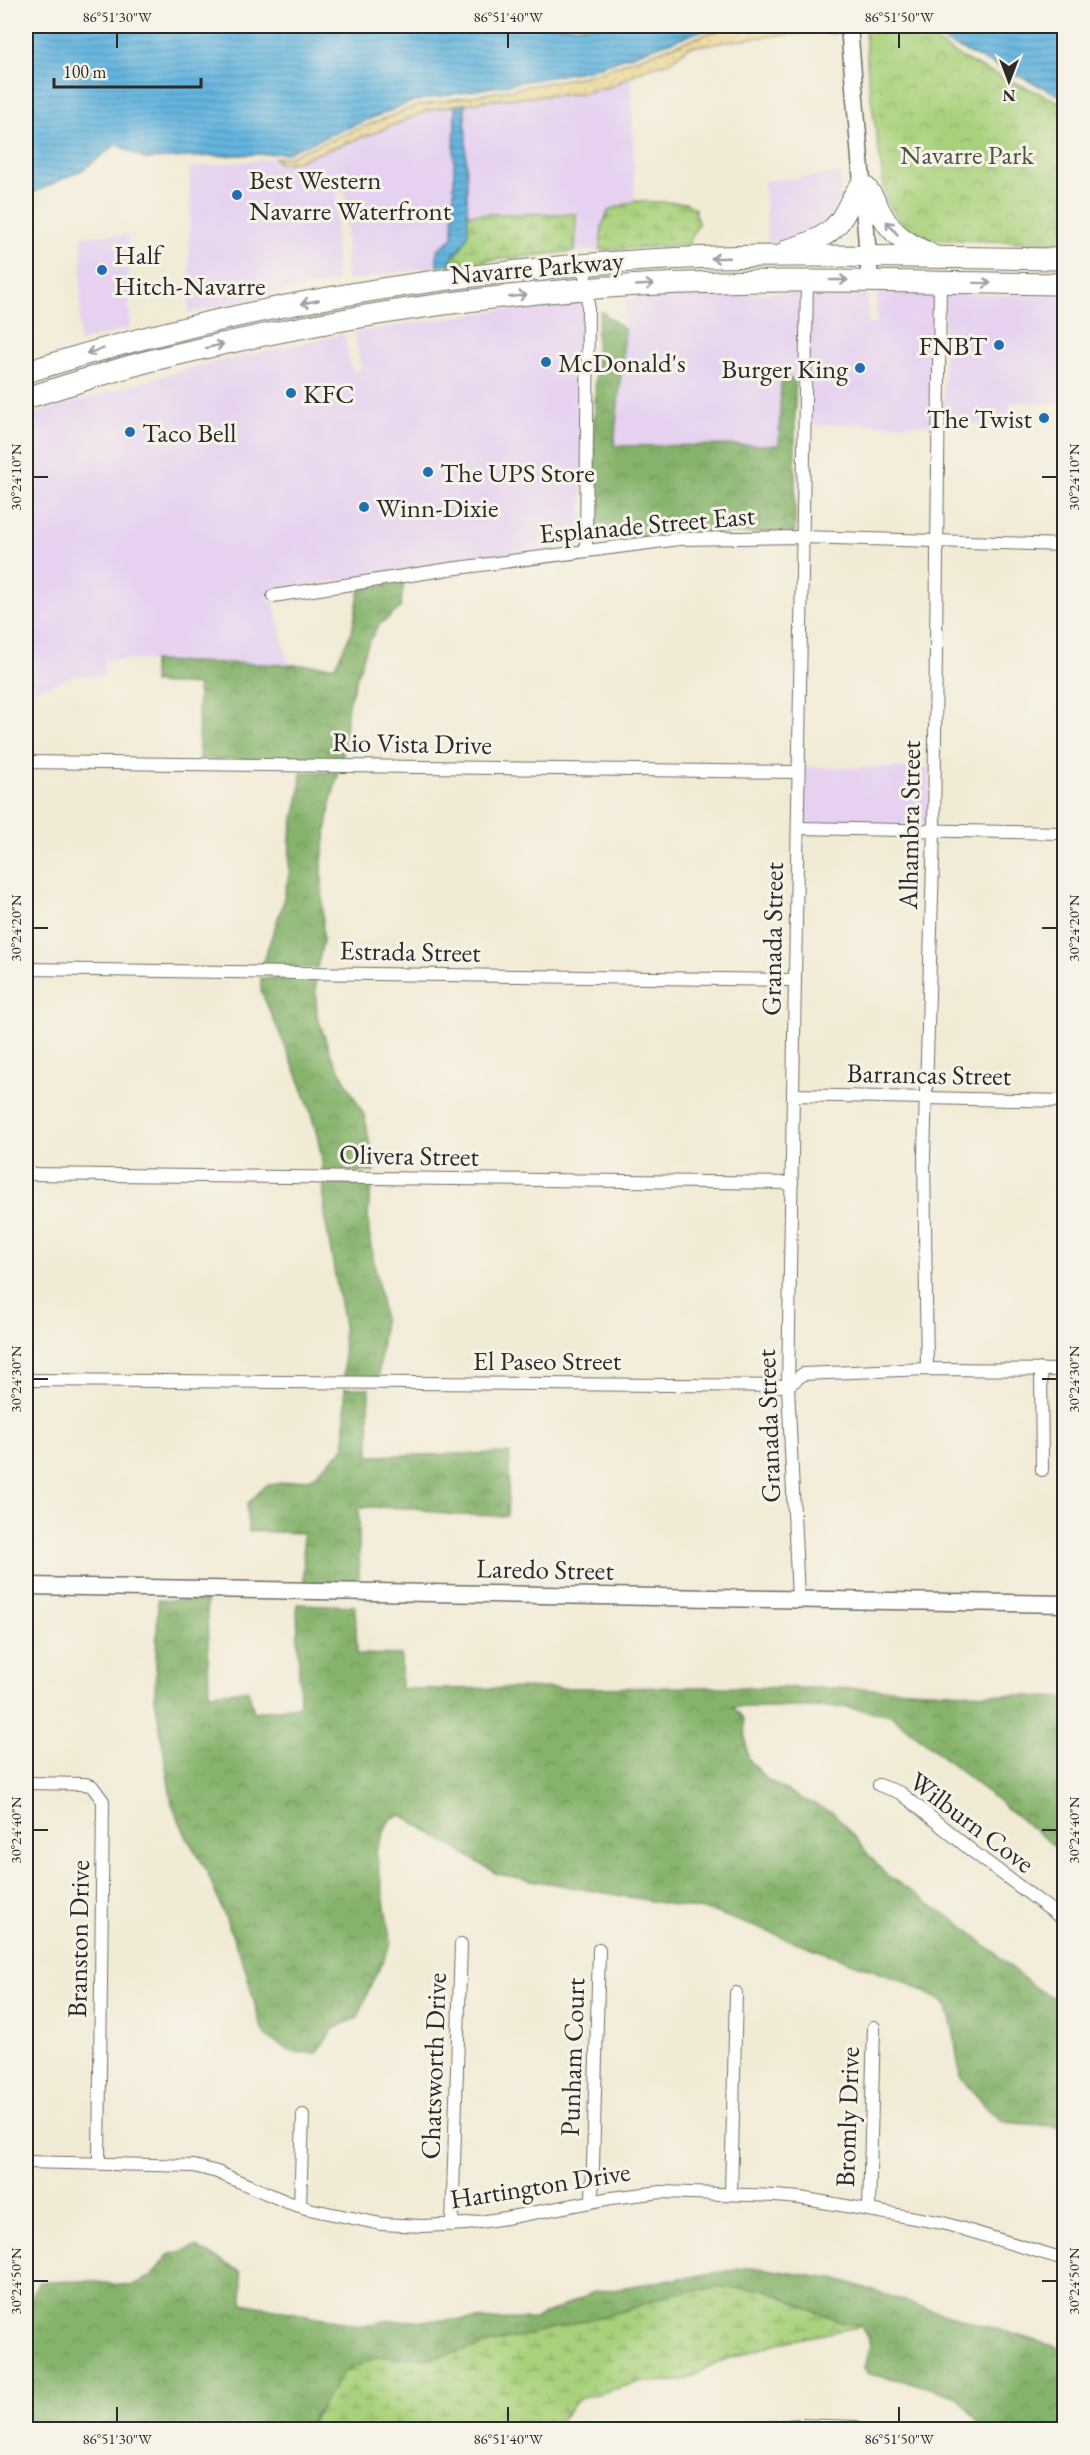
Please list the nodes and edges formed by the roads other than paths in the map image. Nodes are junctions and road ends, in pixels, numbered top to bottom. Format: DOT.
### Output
graph roads {
  1 [pos="849,26"];
  2 [pos="862,174"];
  3 [pos="770,256"];
  4 [pos="867,257"];
  5 [pos="936,258"];
  6 [pos="1065,259"];
  7 [pos="584,264"];
  8 [pos="807,280"];
  9 [pos="870,280"];
  10 [pos="940,282"];
  11 [pos="1065,284"];
  12 [pos="586,289"];
  13 [pos="172,332"];
  14 [pos="127,342"];
  15 [pos="164,358"];
  16 [pos="26,372"];
  17 [pos="114,372"];
  18 [pos="26,398"];
  19 [pos="802,537"];
  20 [pos="937,541"];
  21 [pos="1065,544"];
  22 [pos="586,550"];
  23 [pos="273,596"];
  24 [pos="26,762"];
  25 [pos="797,772"];
  26 [pos="798,828"];
  27 [pos="934,831"];
  28 [pos="1065,833"];
  29 [pos="26,969"];
  30 [pos="794,980"];
  31 [pos="793,1095"];
  32 [pos="927,1096"];
  33 [pos="1065,1101"];
  34 [pos="26,1174"];
  35 [pos="792,1183"];
  36 [pos="927,1369"];
  37 [pos="1041,1369"];
  38 [pos="1065,1370"];
  39 [pos="26,1380"];
  40 [pos="788,1386"];
  41 [pos="1042,1470"];
  42 [pos="26,1586"];
  43 [pos="798,1598"];
  44 [pos="1065,1604"];
  45 [pos="26,1783"];
  46 [pos="879,1785"];
  47 [pos="1065,1920"];
  48 [pos="461,1944"];
  49 [pos="599,1949"];
  50 [pos="736,1993"];
  51 [pos="874,2027"];
  52 [pos="303,2115"];
  53 [pos="26,2162"];
  54 [pos="99,2163"];
  55 [pos="731,2194"];
  56 [pos="592,2201"];
  57 [pos="300,2206"];
  58 [pos="868,2209"];
  59 [pos="453,2225"];
  60 [pos="1065,2259"];
  61 [pos="856,2427"];
  62 [pos="741,2430"];
  1 -- 2 [label="street"];
  2 -- 3 [label="highway"];
  2 -- 4 [label="street"];
  5 -- 2 [label="highway, one-way"];
  3 -- 4 [label="highway, Navarre Parkway"];
  3 -- 7 [label="highway, Navarre Parkway, one-way"];
  4 -- 5 [label="highway, Navarre Parkway"];
  4 -- 9 [label="street"];
  5 -- 6 [label="highway, Navarre Parkway"];
  7 -- 12 [label="street"];
  7 -- 13 [label="highway, Navarre Parkway, one-way"];
  8 -- 9 [label="highway, Navarre Parkway, one-way"];
  12 -- 8 [label="highway, Navarre Parkway, one-way"];
  8 -- 19 [label="street, Granada Street"];
  9 -- 10 [label="highway, Navarre Parkway"];
  10 -- 11 [label="highway, Navarre Parkway, one-way"];
  10 -- 20 [label="street, Alhambra Street"];
  15 -- 12 [label="highway, Navarre Parkway, one-way"];
  12 -- 22 [label="street"];
  13 -- 14 [label="highway, Navarre Parkway"];
  13 -- 15 [label="highway"];
  14 -- 16 [label="highway, Navarre Parkway, one-way"];
  14 -- 17 [label="highway"];
  15 -- 17 [label="highway, Navarre Parkway"];
  17 -- 18 [label="highway, Navarre Parkway"];
  19 -- 20 [label="street, Esplanade Street East"];
  19 -- 22 [label="street, Esplanade Street East"];
  19 -- 25 [label="street, Granada Street"];
  20 -- 21 [label="street, Esplanade Street East"];
  20 -- 27 [label="street, Alhambra Street"];
  22 -- 23 [label="street, Esplanade Street East"];
  24 -- 25 [label="street, Rio Vista Drive"];
  25 -- 26 [label="street, Granada Street"];
  26 -- 27 [label="street"];
  26 -- 30 [label="street, Granada Street"];
  27 -- 28 [label="street"];
  27 -- 32 [label="street, Alhambra Street"];
  29 -- 30 [label="street, Estrada Street"];
  30 -- 31 [label="street, Granada Street"];
  31 -- 32 [label="street, Barrancas Street"];
  31 -- 35 [label="street, Granada Street"];
  32 -- 33 [label="street, Barrancas Street"];
  32 -- 36 [label="street, Alhambra Street"];
  34 -- 35 [label="street, Olivera Street"];
  35 -- 40 [label="street, Granada Street"];
  36 -- 37 [label="street, El Paseo Street"];
  36 -- 40 [label="street, El Paseo Street"];
  37 -- 38 [label="street, El Paseo Street"];
  37 -- 41 [label="street"];
  39 -- 40 [label="street, El Paseo Street"];
  40 -- 43 [label="street, Granada Street"];
  42 -- 43 [label="street, Laredo Street"];
  43 -- 44 [label="street, Laredo Street"];
  45 -- 54 [label="street, Branston Drive"];
  46 -- 47 [label="street, Wilburn Cove"];
  48 -- 59 [label="street, Chatsworth Drive"];
  49 -- 56 [label="street, Punham Court"];
  50 -- 55 [label="street"];
  51 -- 58 [label="street, Bromly Drive"];
  52 -- 57 [label="street"];
  53 -- 54 [label="street, Hartington Drive"];
  54 -- 57 [label="street, Hartington Drive"];
  55 -- 56 [label="street, Hartington Drive"];
  55 -- 58 [label="street, Hartington Drive"];
  56 -- 59 [label="street, Hartington Drive"];
  57 -- 59 [label="street, Hartington Drive"];
  58 -- 60 [label="street, Hartington Drive"];
  61 -- 62 [label="street"];
}
